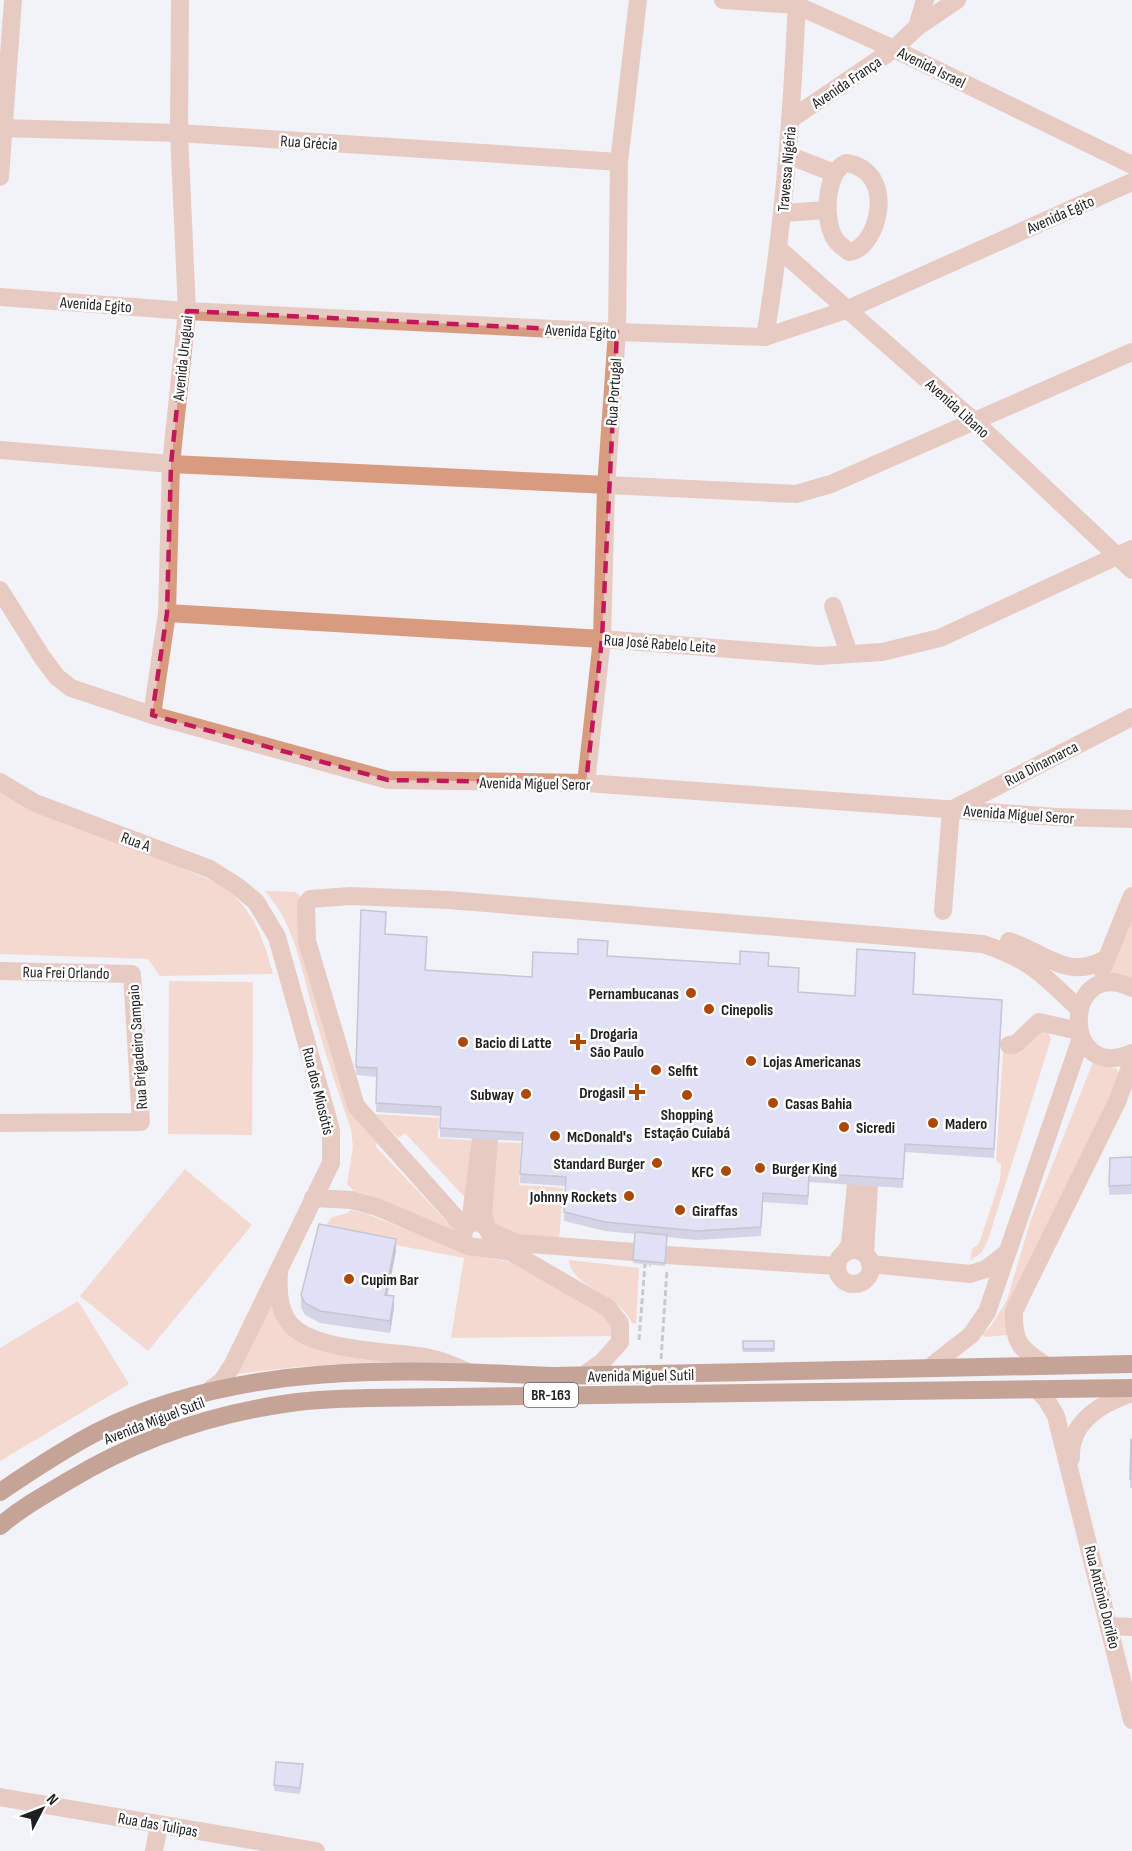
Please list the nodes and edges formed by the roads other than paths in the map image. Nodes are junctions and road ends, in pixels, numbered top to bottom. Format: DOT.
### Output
graph roads {
  1 [pos="13,0"];
  2 [pos="180,0"];
  3 [pos="638,0"];
  4 [pos="723,0"];
  5 [pos="925,0"];
  6 [pos="957,0"];
  7 [pos="796,3"];
  8 [pos="917,27"];
  9 [pos="894,49"];
  10 [pos="791,119"];
  11 [pos="2,128"];
  12 [pos="179,134"];
  13 [pos="788,155"];
  14 [pos="618,162"];
  15 [pos="1132,165"];
  16 [pos="834,173"];
  17 [pos="0,177"];
  18 [pos="1132,182"];
  19 [pos="827,210"];
  20 [pos="783,213"];
  21 [pos="780,250"];
  22 [pos="0,297"];
  23 [pos="846,310"];
  24 [pos="187,311"];
  25 [pos="617,332"];
  26 [pos="765,337"];
  27 [pos="1132,352"];
  28 [pos="975,422"];
  29 [pos="0,450"];
  30 [pos="171,464"];
  31 [pos="606,487"];
  32 [pos="1124,552"];
  33 [pos="1132,570"];
  34 [pos="0,590"];
  35 [pos="833,606"];
  36 [pos="167,613"];
  37 [pos="602,639"];
  38 [pos="849,654"];
  39 [pos="152,715"];
  40 [pos="1132,717"];
  41 [pos="0,782"];
  42 [pos="586,783"];
  43 [pos="951,810"];
  44 [pos="1132,819"];
  45 [pos="1132,896"];
  46 [pos="943,911"];
  47 [pos="263,912"];
  48 [pos="952,941"];
  49 [pos="1107,958"];
  50 [pos="0,971"];
  51 [pos="132,974"];
  52 [pos="1132,988"];
  53 [pos="1094,989"];
  54 [pos="1079,1009"];
  55 [pos="1080,1035"];
  56 [pos="1009,1045"];
  57 [pos="1132,1053"];
  58 [pos="1132,1062"];
  59 [pos="0,1123"];
  60 [pos="313,1198"];
  61 [pos="473,1234"];
  62 [pos="539,1245"];
  63 [pos="561,1248"];
  64 [pos="511,1252"];
  65 [pos="634,1252"];
  66 [pos="1007,1253"];
  67 [pos="660,1258"];
  68 [pos="867,1259"];
  69 [pos="841,1260"];
  70 [pos="279,1265"];
  71 [pos="557,1278"];
  72 [pos="1132,1364"];
  73 [pos="1045,1365"];
  74 [pos="930,1367"];
  75 [pos="468,1372"];
  76 [pos="584,1376"];
  77 [pos="1036,1389"];
  78 [pos="1132,1390"];
  79 [pos="209,1391"];
  80 [pos="1073,1475"];
  81 [pos="0,1492"];
  82 [pos="0,1526"];
  83 [pos="1111,1626"];
  84 [pos="1132,1627"];
  85 [pos="1132,1720"];
  86 [pos="0,1797"];
  87 [pos="159,1825"];
  88 [pos="154,1851"];
  89 [pos="316,1851"];
  1 -- 11 [label="street"];
  2 -- 12 [label="street, Avenida Uruguai"];
  3 -- 14 [label="street, Rua Portugal"];
  4 -- 7 [label="street, Avenida Israel"];
  5 -- 8 [label="street"];
  6 -- 8 [label="street, Avenida França"];
  7 -- 9 [label="street, Avenida Israel"];
  7 -- 10 [label="street, Travessa Nigéria"];
  8 -- 9 [label="street, Avenida França"];
  9 -- 10 [label="street, Avenida França"];
  9 -- 15 [label="street, Avenida Israel"];
  10 -- 13 [label="street, Travessa Nigéria"];
  11 -- 12 [label="street, Rua Grécia"];
  11 -- 17 [label="street"];
  12 -- 14 [label="street, Rua Grécia"];
  12 -- 24 [label="street, Avenida Uruguai"];
  13 -- 16 [label="street"];
  13 -- 20 [label="street, Travessa Nigéria"];
  14 -- 25 [label="street, Rua Portugal"];
  16 -- 19 [label="street"];
  16 -- 19 [label="street"];
  18 -- 23 [label="street, Avenida Egito"];
  19 -- 20 [label="street"];
  20 -- 21 [label="street, Travessa Nigéria"];
  21 -- 23 [label="street, Avenida Libano"];
  21 -- 26 [label="street, Travessa Nigéria"];
  22 -- 24 [label="street, Avenida Egito"];
  23 -- 26 [label="street, Avenida Egito"];
  23 -- 28 [label="street, Avenida Libano"];
  24 -- 25 [label="street, Avenida Egito"];
  24 -- 30 [label="street, Avenida Uruguai"];
  25 -- 26 [label="street, Avenida Egito"];
  25 -- 31 [label="street, Rua Portugal"];
  27 -- 28 [label="street"];
  28 -- 31 [label="street"];
  28 -- 32 [label="street, Avenida Libano"];
  29 -- 30 [label="street"];
  30 -- 31 [label="street"];
  30 -- 36 [label="street, Avenida Uruguai"];
  31 -- 37 [label="street, Rua Portugal"];
  32 -- 33 [label="street, Avenida Libano"];
  32 -- 38 [label="street, Rua José Rabelo Leite"];
  34 -- 39 [label="street, Avenida Miguel Seror"];
  35 -- 38 [label="street"];
  36 -- 37 [label="street, Rua José Rabelo Leite"];
  36 -- 39 [label="street, Avenida Uruguai"];
  37 -- 38 [label="street, Rua José Rabelo Leite"];
  37 -- 42 [label="street, Rua Portugal"];
  39 -- 42 [label="street, Avenida Miguel Seror"];
  40 -- 43 [label="street, Rua Dinamarca"];
  41 -- 47 [label="street, Rua A"];
  42 -- 43 [label="street, Avenida Miguel Seror"];
  43 -- 44 [label="street, Avenida Miguel Seror"];
  43 -- 46 [label="street"];
  45 -- 49 [label="street"];
  47 -- 60 [label="street, Rua dos Miosótis"];
  48 -- 49 [label="street"];
  48 -- 54 [label="street"];
  48 -- 61 [label="street"];
  49 -- 53 [label="street"];
  50 -- 51 [label="street, Rua Frei Orlando"];
  51 -- 59 [label="street, Rua Brigadeiro Sampaio"];
  52 -- 53 [label="street"];
  53 -- 54 [label="street"];
  54 -- 55 [label="street"];
  55 -- 56 [label="street"];
  55 -- 57 [label="street"];
  55 -- 66 [label="street"];
  58 -- 73 [label="street"];
  60 -- 61 [label="street"];
  60 -- 70 [label="street, Rua dos Miosótis"];
  61 -- 62 [label="street"];
  61 -- 64 [label="street"];
  62 -- 63 [label="street"];
  62 -- 64 [label="street"];
  63 -- 65 [label="street"];
  63 -- 71 [label="street"];
  64 -- 71 [label="street"];
  66 -- 68 [label="street"];
  66 -- 74 [label="street"];
  67 -- 69 [label="street"];
  68 -- 69 [label="street"];
  68 -- 69 [label="street"];
  68 -- 69 [label="street"];
  70 -- 75 [label="street, Rua dos Miosótis"];
  70 -- 79 [label="street, Rua dos Miosótis"];
  71 -- 76 [label="street"];
  72 -- 73 [label="highway, Avenida Miguel Sutil / BR-163"];
  73 -- 74 [label="highway, Avenida Miguel Sutil / BR-163"];
  74 -- 76 [label="highway, Avenida Miguel Sutil / BR-163"];
  75 -- 76 [label="highway, Avenida Miguel Sutil / BR-163"];
  75 -- 79 [label="highway, Avenida Miguel Sutil / BR-163"];
  77 -- 78 [label="highway, Avenida Miguel Sutil / BR-163"];
  77 -- 80 [label="street, Rua Antônio Dorilêo"];
  77 -- 82 [label="highway, Avenida Miguel Sutil / BR-163"];
  78 -- 80 [label="street, Rua Antônio Dorilêo"];
  79 -- 81 [label="highway, Avenida Miguel Sutil / BR-163"];
  80 -- 83 [label="street, Rua Antônio Dorilêo"];
  83 -- 84 [label="street"];
  83 -- 85 [label="street, Rua Antônio Dorilêo"];
  86 -- 87 [label="street, Rua das Tulipas"];
  87 -- 88 [label="street"];
  87 -- 89 [label="street, Rua das Tulipas"];
}
